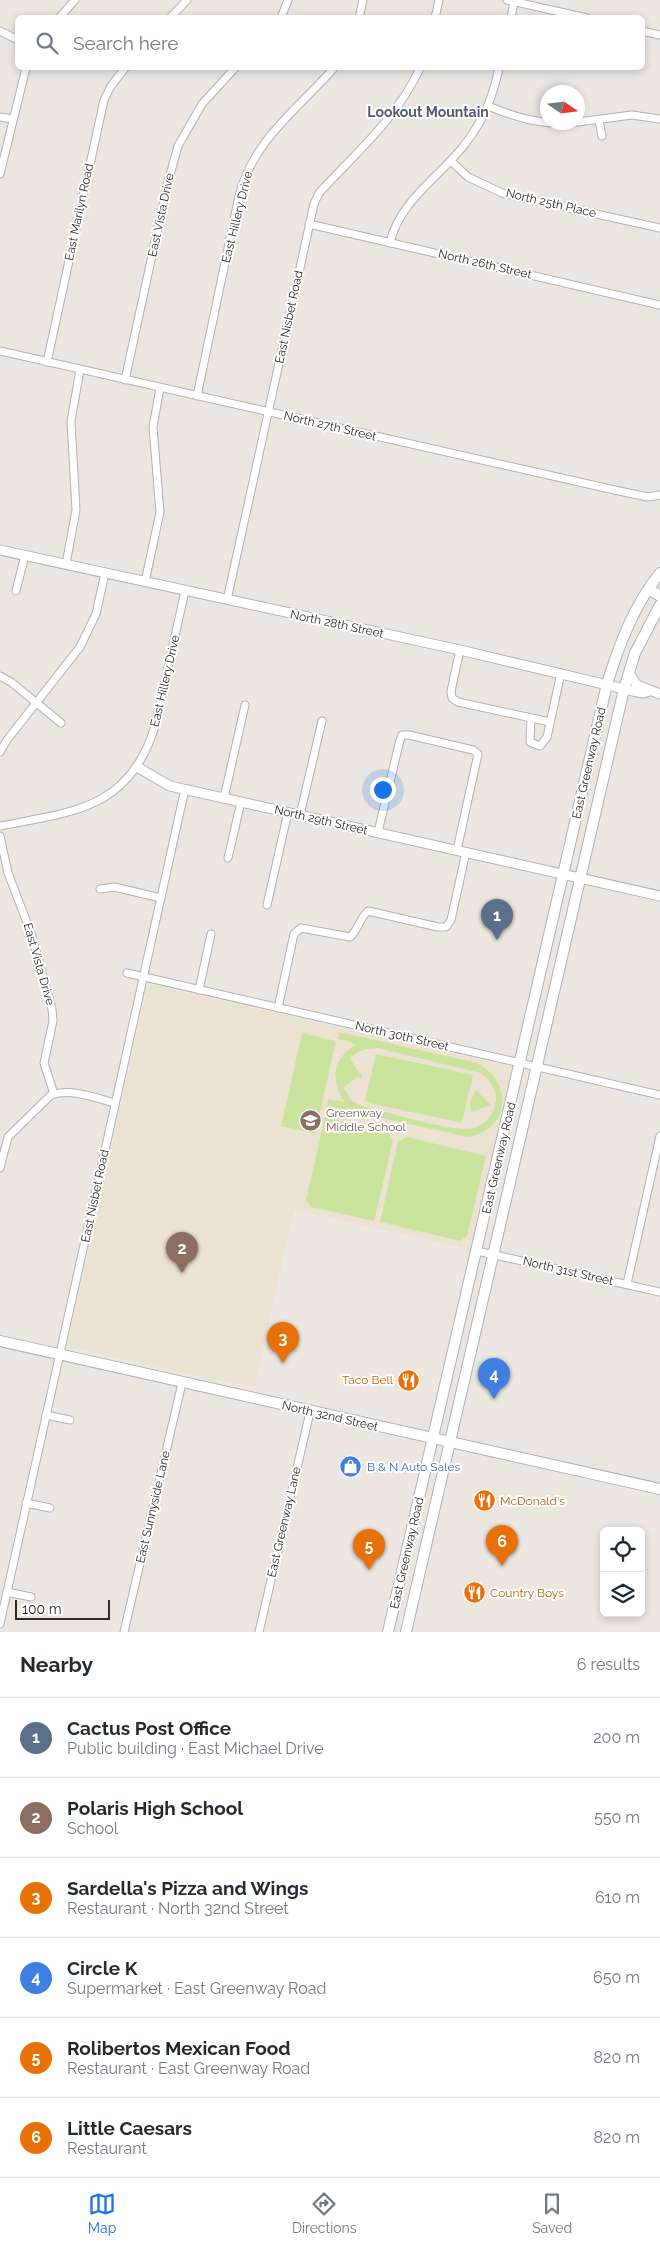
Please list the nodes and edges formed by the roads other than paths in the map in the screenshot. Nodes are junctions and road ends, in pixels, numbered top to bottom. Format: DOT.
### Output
graph roads {
  1 [pos="75,0"];
  2 [pos="186,0"];
  3 [pos="288,0"];
  4 [pos="363,0"];
  5 [pos="439,0"];
  6 [pos="511,1"];
  7 [pos="62,15"];
  8 [pos="173,15"];
  9 [pos="282,15"];
  10 [pos="360,15"];
  11 [pos="435,15"];
  12 [pos="511,15"];
  13 [pos="576,15"];
  14 [pos="0,30"];
  15 [pos="645,32"];
  16 [pos="660,35"];
  17 [pos="15,38"];
  18 [pos="25,70"];
  19 [pos="123,70"];
  20 [pos="233,70"];
  21 [pos="332,70"];
  22 [pos="419,70"];
  23 [pos="499,70"];
  24 [pos="488,106"];
  25 [pos="0,117"];
  26 [pos="12,119"];
  27 [pos="660,119"];
  28 [pos="599,120"];
  29 [pos="540,121"];
  30 [pos="585,121"];
  31 [pos="602,136"];
  32 [pos="451,161"];
  33 [pos="0,174"];
  34 [pos="309,224"];
  35 [pos="660,227"];
  36 [pos="390,243"];
  37 [pos="660,305"];
  38 [pos="0,352"];
  39 [pos="47,362"];
  40 [pos="80,370"];
  41 [pos="126,380"];
  42 [pos="160,388"];
  43 [pos="197,396"];
  44 [pos="268,412"];
  45 [pos="660,494"];
  46 [pos="0,550"];
  47 [pos="25,555"];
  48 [pos="66,564"];
  49 [pos="660,573"];
  50 [pos="105,574"];
  51 [pos="145,582"];
  52 [pos="649,589"];
  53 [pos="16,591"];
  54 [pos="184,591"];
  55 [pos="660,596"];
  56 [pos="227,600"];
  57 [pos="660,605"];
  58 [pos="460,650"];
  59 [pos="561,673"];
  60 [pos="629,673"];
  61 [pos="0,676"];
  62 [pos="607,684"];
  63 [pos="624,689"];
  64 [pos="650,691"];
  65 [pos="660,694"];
  66 [pos="36,703"];
  67 [pos="245,705"];
  68 [pos="531,718"];
  69 [pos="322,722"];
  70 [pos="550,722"];
  71 [pos="61,723"];
  72 [pos="0,752"];
  73 [pos="592,752"];
  74 [pos="608,758"];
  75 [pos="137,767"];
  76 [pos="185,789"];
  77 [pos="224,798"];
  78 [pos="241,802"];
  79 [pos="288,812"];
  80 [pos="300,815"];
  81 [pos="0,826"];
  82 [pos="378,832"];
  83 [pos="0,836"];
  84 [pos="461,851"];
  85 [pos="228,858"];
  86 [pos="564,874"];
  87 [pos="580,878"];
  88 [pos="100,889"];
  89 [pos="660,896"];
  90 [pos="161,898"];
  91 [pos="267,905"];
  92 [pos="211,934"];
  93 [pos="127,974"];
  94 [pos="144,978"];
  95 [pos="199,990"];
  96 [pos="278,1008"];
  97 [pos="521,1063"];
  98 [pos="537,1067"];
  99 [pos="54,1094"];
  100 [pos="660,1094"];
  101 [pos="115,1103"];
  102 [pos="660,1136"];
  103 [pos="3,1144"];
  104 [pos="0,1168"];
  105 [pos="477,1250"];
  106 [pos="494,1254"];
  107 [pos="626,1284"];
  108 [pos="660,1292"];
  109 [pos="457,1334"];
  110 [pos="474,1338"];
  111 [pos="0,1341"];
  112 [pos="60,1354"];
  113 [pos="182,1383"];
  114 [pos="310,1412"];
  115 [pos="46,1415"];
  116 [pos="70,1420"];
  117 [pos="433,1440"];
  118 [pos="450,1443"];
  119 [pos="660,1489"];
  120 [pos="26,1503"];
  121 [pos="50,1508"];
  122 [pos="410,1540"];
  123 [pos="426,1546"];
  124 [pos="7,1592"];
  125 [pos="31,1597"];
  126 [pos="0,1624"];
  127 [pos="124,1632"];
  128 [pos="259,1632"];
  129 [pos="388,1632"];
  130 [pos="406,1632"];
  1 -- 7 [label="street"];
  2 -- 8 [label="street"];
  3 -- 9 [label="street"];
  4 -- 10 [label="street"];
  5 -- 11 [label="street"];
  6 -- 12 [label="street"];
  6 -- 13 [label="street"];
  14 -- 17 [label="street"];
  15 -- 16 [label="street"];
  18 -- 26 [label="street"];
  19 -- 39 [label="street, East Marilyn Road"];
  20 -- 41 [label="street, East Vista Drive"];
  21 -- 43 [label="street, East Hillery Drive"];
  22 -- 34 [label="street, East Nisbet Road"];
  23 -- 24 [label="street"];
  24 -- 29 [label="street"];
  24 -- 32 [label="street"];
  25 -- 26 [label="street"];
  26 -- 33 [label="street"];
  27 -- 28 [label="street"];
  28 -- 30 [label="street"];
  28 -- 31 [label="street"];
  32 -- 35 [label="street, North 25th Place"];
  32 -- 36 [label="street"];
  34 -- 36 [label="street, North 26th Street"];
  34 -- 44 [label="street, East Nisbet Road"];
  36 -- 37 [label="street, North 26th Street"];
  38 -- 39 [label="street, North 27th Street"];
  39 -- 40 [label="street, North 27th Street"];
  40 -- 41 [label="street, North 27th Street"];
  40 -- 48 [label="street"];
  41 -- 42 [label="street, North 27th Street"];
  42 -- 43 [label="street, North 27th Street"];
  42 -- 51 [label="street"];
  43 -- 44 [label="street, North 27th Street"];
  44 -- 45 [label="street, North 27th Street"];
  44 -- 56 [label="street, East Nisbet Road"];
  46 -- 47 [label="street, North 28th Street"];
  47 -- 48 [label="street, North 28th Street"];
  47 -- 53 [label="street"];
  48 -- 50 [label="street, North 28th Street"];
  49 -- 52 [label="main road, East Greenway Road"];
  50 -- 51 [label="street, North 28th Street"];
  50 -- 66 [label="street"];
  51 -- 54 [label="street, North 28th Street"];
  52 -- 55 [label="main road"];
  52 -- 62 [label="main road, East Greenway Road"];
  54 -- 56 [label="street, North 28th Street"];
  54 -- 75 [label="street, East Hillery Drive"];
  56 -- 58 [label="street, North 28th Street"];
  57 -- 60 [label="main road, East Greenway Road"];
  58 -- 59 [label="street, North 28th Street"];
  58 -- 68 [label="street"];
  59 -- 62 [label="street, North 28th Street"];
  59 -- 70 [label="street"];
  60 -- 63 [label="main road, East Greenway Road"];
  60 -- 64 [label="street, North 28th Street"];
  61 -- 66 [label="street"];
  62 -- 63 [label="street, North 28th Street"];
  62 -- 73 [label="main road, East Greenway Road"];
  63 -- 64 [label="street, North 28th Street"];
  63 -- 74 [label="main road, East Greenway Road"];
  64 -- 65 [label="street, North 28th Street"];
  66 -- 71 [label="street"];
  66 -- 72 [label="street"];
  67 -- 77 [label="street"];
  68 -- 70 [label="street"];
  68 -- 70 [label="street"];
  69 -- 80 [label="street"];
  73 -- 74 [label="main road"];
  73 -- 86 [label="main road, East Greenway Road"];
  74 -- 87 [label="main road, East Greenway Road"];
  75 -- 76 [label="street, North 29th Street"];
  75 -- 81 [label="street"];
  76 -- 77 [label="street, North 29th Street"];
  76 -- 90 [label="street, East Nisbet Road"];
  77 -- 78 [label="street, North 29th Street"];
  78 -- 79 [label="street, North 29th Street"];
  78 -- 85 [label="street"];
  79 -- 80 [label="street, North 29th Street"];
  79 -- 91 [label="street"];
  80 -- 82 [label="street, North 29th Street"];
  82 -- 84 [label="street, North 29th Street"];
  82 -- 84 [label="street"];
  83 -- 99 [label="street, East Vista Drive"];
  84 -- 86 [label="street, North 29th Street"];
  84 -- 96 [label="street"];
  86 -- 87 [label="street, North 29th Street"];
  86 -- 97 [label="main road, East Greenway Road"];
  87 -- 89 [label="street, North 29th Street"];
  87 -- 98 [label="main road, East Greenway Road"];
  88 -- 90 [label="street"];
  90 -- 94 [label="street, East Nisbet Road"];
  92 -- 95 [label="street"];
  93 -- 94 [label="street"];
  94 -- 95 [label="street, North 30th Street"];
  94 -- 101 [label="street, East Nisbet Road"];
  95 -- 96 [label="street, North 30th Street"];
  96 -- 97 [label="street, North 30th Street"];
  97 -- 98 [label="street, North 30th Street"];
  97 -- 105 [label="main road, East Greenway Road"];
  98 -- 100 [label="street, North 30th Street"];
  98 -- 106 [label="main road, East Greenway Road"];
  99 -- 101 [label="street"];
  99 -- 103 [label="street"];
  101 -- 112 [label="street, East Nisbet Road"];
  102 -- 107 [label="street"];
  103 -- 104 [label="street"];
  105 -- 106 [label="street, North 31st Street"];
  105 -- 109 [label="main road, East Greenway Road"];
  106 -- 107 [label="street, North 31st Street"];
  106 -- 110 [label="main road, East Greenway Road"];
  107 -- 108 [label="street, North 31st Street"];
  109 -- 110 [label="main road"];
  109 -- 117 [label="main road, East Greenway Road"];
  110 -- 118 [label="main road, East Greenway Road"];
  111 -- 112 [label="main road, North 32nd Street"];
  112 -- 113 [label="main road, North 32nd Street"];
  112 -- 115 [label="street, East Nisbet Road"];
  113 -- 114 [label="main road, North 32nd Street"];
  113 -- 127 [label="street, East Sunnyside Lane"];
  114 -- 117 [label="main road, North 32nd Street"];
  114 -- 128 [label="street, East Greenway Lane"];
  115 -- 116 [label="street"];
  115 -- 120 [label="street, East Nisbet Road"];
  117 -- 118 [label="main road, North 32nd Street"];
  117 -- 122 [label="main road, East Greenway Road"];
  118 -- 119 [label="main road, North 32nd Street"];
  118 -- 123 [label="main road, East Greenway Road"];
  120 -- 121 [label="street"];
  120 -- 124 [label="street, East Nisbet Road"];
  122 -- 123 [label="main road"];
  122 -- 129 [label="main road, East Greenway Road"];
  123 -- 130 [label="main road, East Greenway Road"];
  124 -- 125 [label="street"];
  124 -- 126 [label="street, East Nisbet Road"];
}
